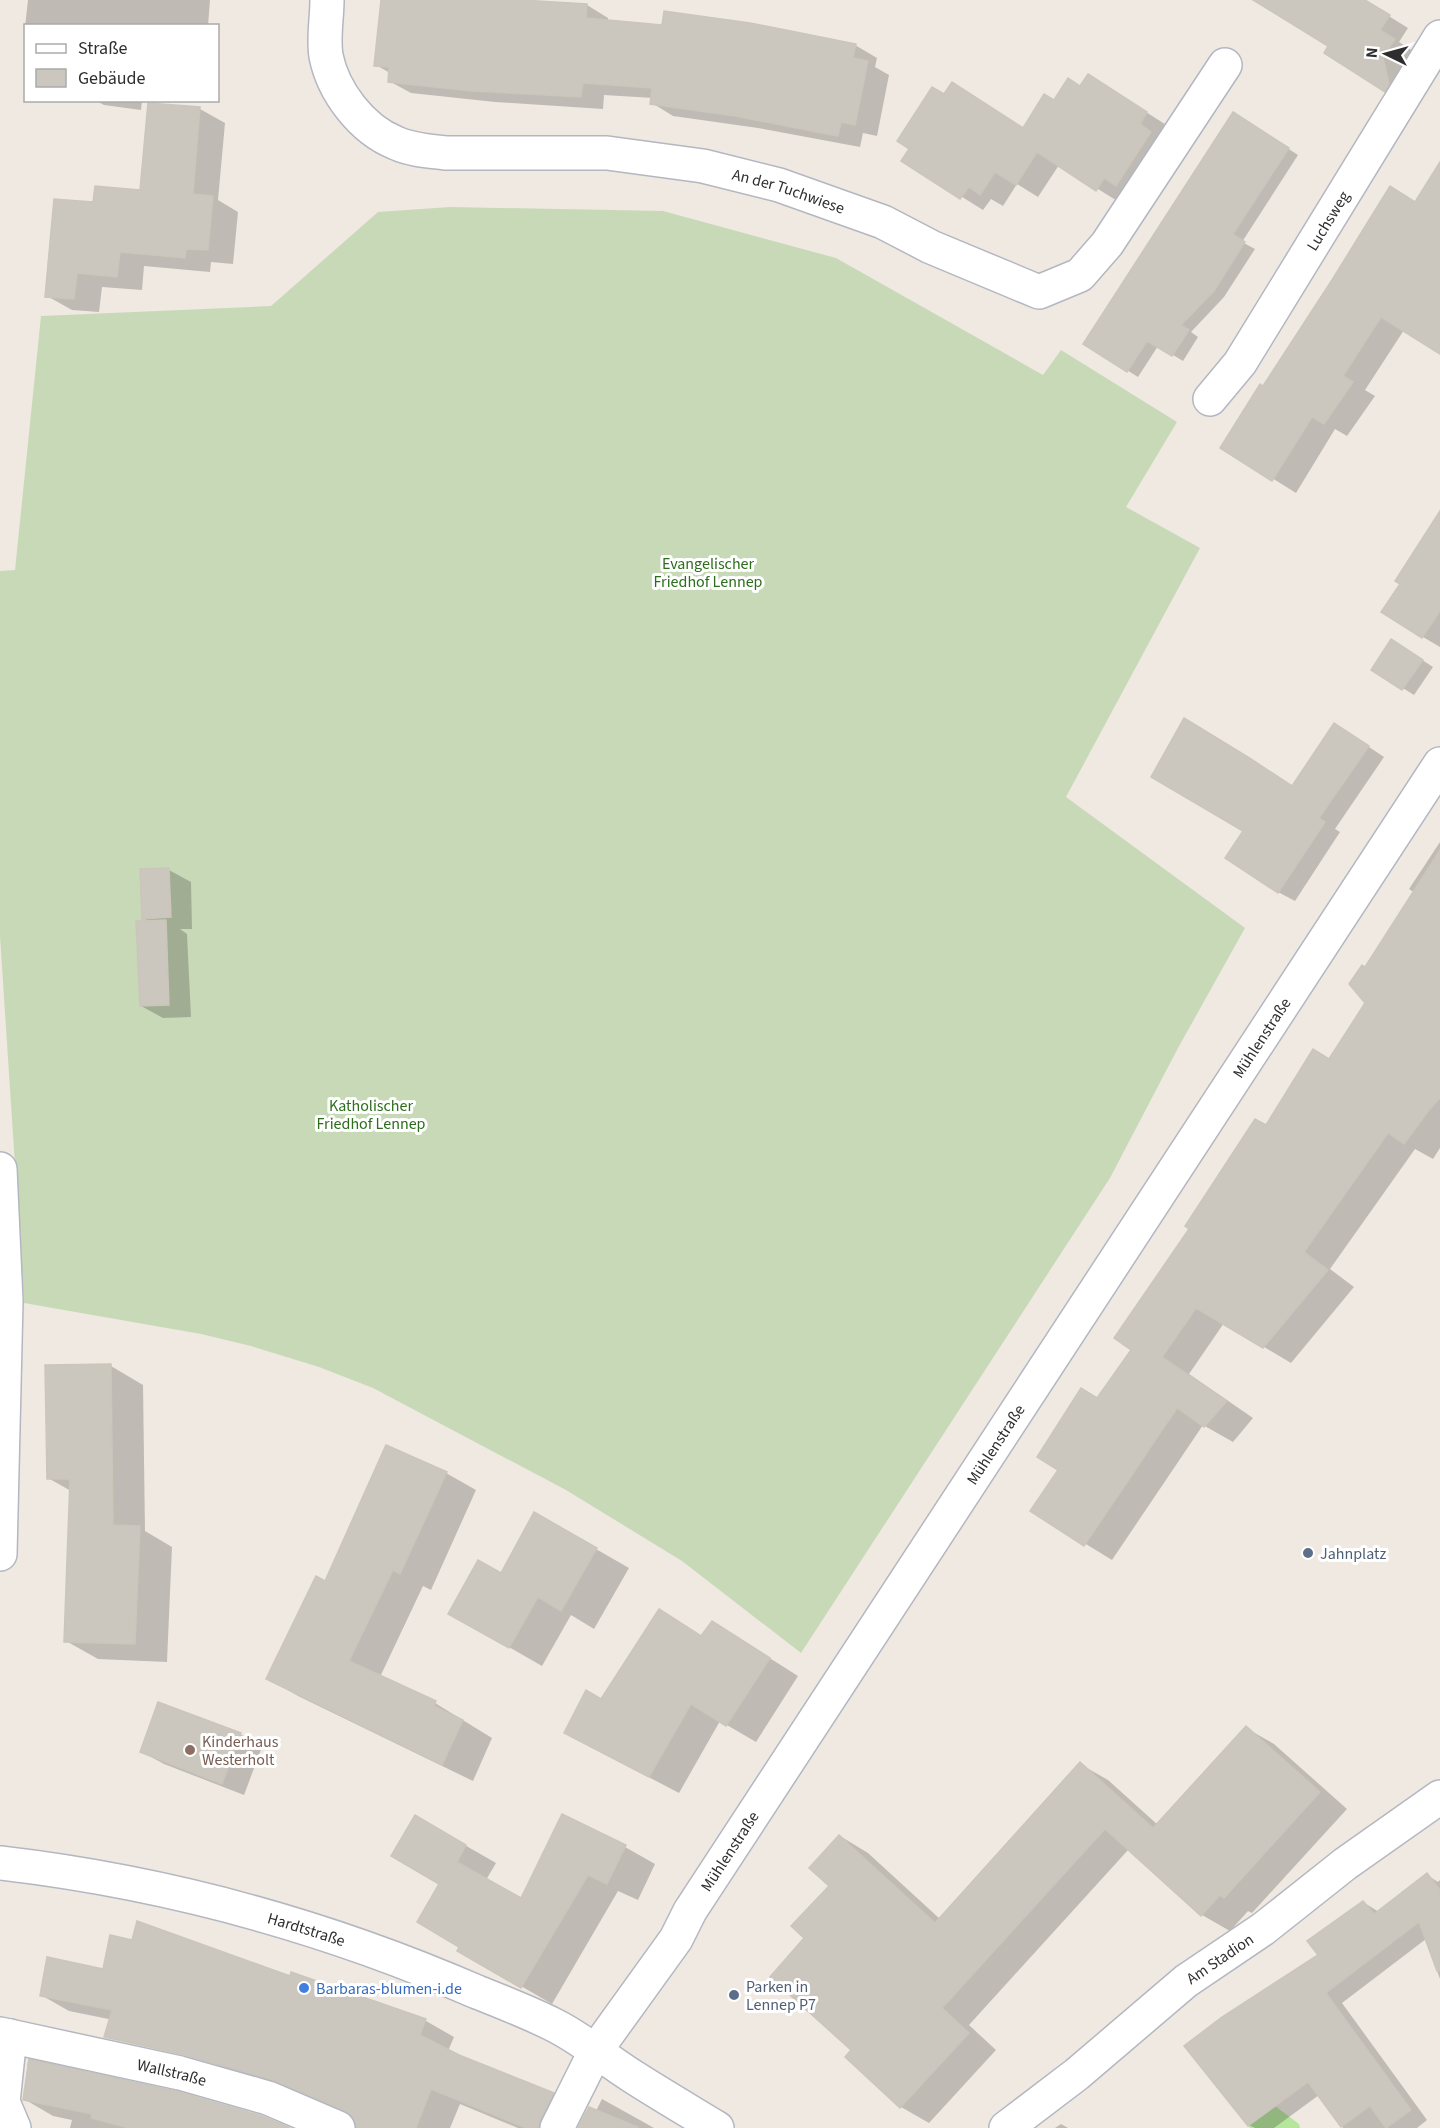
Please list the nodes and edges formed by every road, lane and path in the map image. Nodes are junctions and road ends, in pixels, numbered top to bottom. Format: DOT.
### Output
graph roads {
  1 [pos="327,0"];
  2 [pos="1440,37"];
  3 [pos="1225,65"];
  4 [pos="1210,399"];
  5 [pos="1440,764"];
  6 [pos="0,1168"];
  7 [pos="0,1554"];
  8 [pos="1440,1797"];
  9 [pos="0,1863"];
  10 [pos="5,2035"];
  11 [pos="596,2050"];
  12 [pos="14,2128"];
  13 [pos="338,2128"];
  14 [pos="557,2128"];
  15 [pos="717,2128"];
  16 [pos="1006,2128"];
  1 -- 3 [label="street, An der Tuchwiese"];
  2 -- 4 [label="street, Luchsweg"];
  5 -- 11 [label="street, Mühlenstraße"];
  6 -- 7 [label="street"];
  8 -- 16 [label="street, Am Stadion"];
  9 -- 11 [label="street, Hardtstraße"];
  10 -- 12 [label="street"];
  10 -- 13 [label="street, Wallstraße"];
  11 -- 14 [label="street, Mühlenstraße"];
  11 -- 15 [label="street, Hardtstraße"];
}
